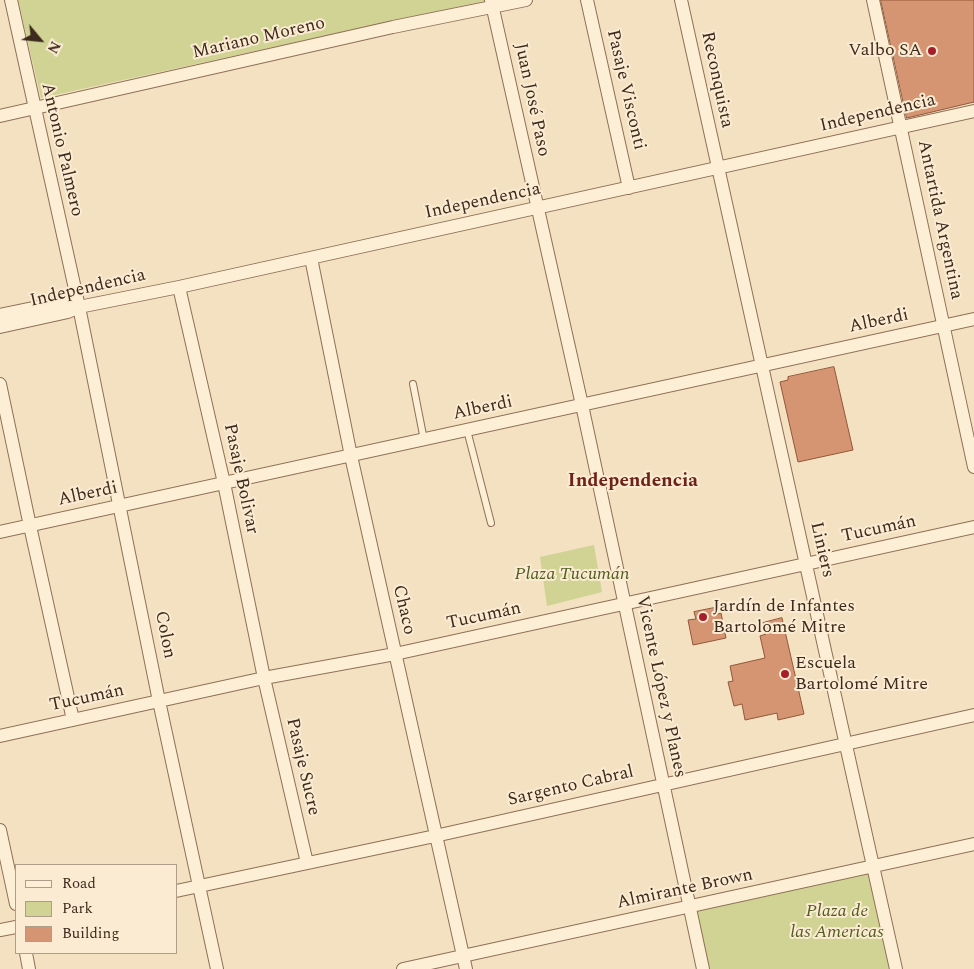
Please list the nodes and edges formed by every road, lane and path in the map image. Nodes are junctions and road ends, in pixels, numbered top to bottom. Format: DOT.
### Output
graph roads {
  1 [pos="11,0"];
  2 [pos="526,0"];
  3 [pos="587,0"];
  4 [pos="681,0"];
  5 [pos="872,0"];
  6 [pos="492,4"];
  7 [pos="34,108"];
  8 [pos="974,111"];
  9 [pos="0,116"];
  10 [pos="901,127"];
  11 [pos="717,168"];
  12 [pos="629,188"];
  13 [pos="537,208"];
  14 [pos="311,258"];
  15 [pos="179,287"];
  16 [pos="79,307"];
  17 [pos="0,315"];
  18 [pos="974,319"];
  19 [pos="944,326"];
  20 [pos="0,327"];
  21 [pos="760,366"];
  22 [pos="0,384"];
  23 [pos="413,384"];
  24 [pos="582,405"];
  25 [pos="467,430"];
  26 [pos="424,440"];
  27 [pos="351,456"];
  28 [pos="974,467"];
  29 [pos="224,483"];
  30 [pos="120,506"];
  31 [pos="491,523"];
  32 [pos="30,526"];
  33 [pos="974,527"];
  34 [pos="0,532"];
  35 [pos="807,564"];
  36 [pos="624,604"];
  37 [pos="395,654"];
  38 [pos="264,678"];
  39 [pos="159,701"];
  40 [pos="974,715"];
  41 [pos="73,720"];
  42 [pos="0,736"];
  43 [pos="846,744"];
  44 [pos="663,784"];
  45 [pos="0,830"];
  46 [pos="435,836"];
  47 [pos="974,844"];
  48 [pos="307,863"];
  49 [pos="873,866"];
  50 [pos="198,886"];
  51 [pos="178,891"];
  52 [pos="15,899"];
  53 [pos="690,906"];
  54 [pos="15,927"];
  55 [pos="0,930"];
  56 [pos="26,954"];
  57 [pos="464,963"];
  58 [pos="29,969"];
  59 [pos="217,969"];
  60 [pos="403,969"];
  61 [pos="703,969"];
  62 [pos="896,969"];
  1 -- 7 [label="street, Antonio Palmero"];
  2 -- 6 [label="street, Mariano Moreno"];
  3 -- 12 [label="street, Pasaje Visconti"];
  4 -- 11 [label="street, Reconquista"];
  5 -- 10 [label="street, Antartida Argentina"];
  6 -- 7 [label="street, Mariano Moreno"];
  6 -- 13 [label="street, Juan José Paso"];
  7 -- 9 [label="street, Mariano Moreno"];
  7 -- 16 [label="street, Antonio Palmero"];
  8 -- 10 [label="street, Independencia"];
  10 -- 11 [label="street, Independencia"];
  10 -- 19 [label="street, Antartida Argentina"];
  11 -- 12 [label="street, Independencia"];
  11 -- 21 [label="street, Liniers"];
  12 -- 13 [label="street, Independencia"];
  13 -- 14 [label="street, Independencia"];
  13 -- 24 [label="street, Vicente López y Planes"];
  14 -- 15 [label="street, Independencia"];
  14 -- 27 [label="street, Chaco"];
  15 -- 16 [label="street, Independencia"];
  15 -- 29 [label="street, Pasaje Bolivar"];
  16 -- 17 [label="street"];
  16 -- 20 [label="street, Independencia"];
  16 -- 30 [label="street, Colon"];
  18 -- 19 [label="street, Alberdi"];
  19 -- 21 [label="street, Alberdi"];
  19 -- 28 [label="street, Antartida Argentina"];
  21 -- 24 [label="street, Alberdi"];
  21 -- 35 [label="street, Liniers"];
  22 -- 32 [label="street"];
  23 -- 26 [label="lane"];
  24 -- 25 [label="street, Alberdi"];
  24 -- 36 [label="street, Vicente López y Planes"];
  25 -- 26 [label="street, Alberdi"];
  25 -- 31 [label="lane"];
  26 -- 27 [label="street, Alberdi"];
  27 -- 29 [label="street, Alberdi"];
  27 -- 37 [label="street, Chaco"];
  29 -- 30 [label="street, Alberdi"];
  29 -- 38 [label="street, Pasaje Bolivar"];
  30 -- 32 [label="street, Alberdi"];
  30 -- 39 [label="street, Colon"];
  32 -- 34 [label="street, Alberdi"];
  32 -- 41 [label="street"];
  33 -- 35 [label="street, Tucumán"];
  35 -- 36 [label="street, Tucumán"];
  35 -- 43 [label="street, Liniers"];
  36 -- 37 [label="street, Tucumán"];
  36 -- 44 [label="street, Vicente López y Planes"];
  37 -- 38 [label="street, Tucumán"];
  37 -- 46 [label="street, Chaco"];
  38 -- 39 [label="street, Tucumán"];
  38 -- 48 [label="street, Pasaje Sucre"];
  39 -- 41 [label="street, Tucumán"];
  39 -- 50 [label="street, Colon"];
  40 -- 43 [label="street, Sargento Cabral"];
  41 -- 42 [label="street, Tucumán"];
  43 -- 44 [label="street, Sargento Cabral"];
  43 -- 49 [label="street, Liniers"];
  44 -- 46 [label="street, Sargento Cabral"];
  44 -- 53 [label="street, Vicente López y Planes"];
  45 -- 52 [label="street"];
  46 -- 48 [label="street, Sargento Cabral"];
  46 -- 57 [label="street, Chaco"];
  47 -- 49 [label="street, Almirante Brown"];
  48 -- 50 [label="street, Sargento Cabral"];
  49 -- 53 [label="street, Almirante Brown"];
  49 -- 62 [label="street, Liniers"];
  50 -- 51 [label="street, Sargento Cabral"];
  50 -- 59 [label="street, Colon"];
  53 -- 57 [label="street, Almirante Brown"];
  53 -- 61 [label="street, Vicente López y Planes"];
  54 -- 55 [label="street"];
  56 -- 58 [label="street"];
  57 -- 60 [label="street, Almirante Brown"];
}
